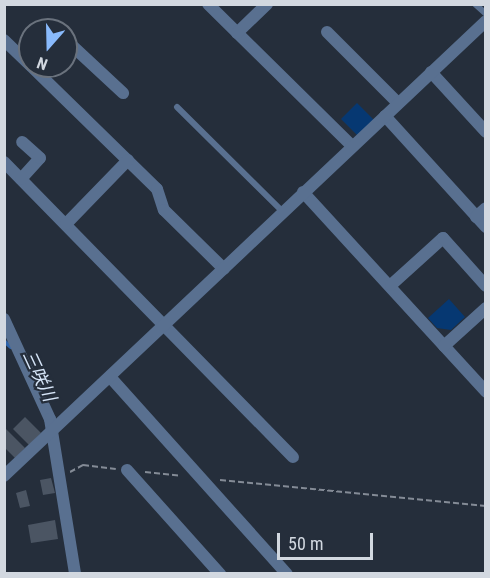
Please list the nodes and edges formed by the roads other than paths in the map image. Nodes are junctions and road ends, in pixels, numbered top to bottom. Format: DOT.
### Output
graph roads {
  1 [pos="208,4"];
  2 [pos="267,4"];
  3 [pos="476,4"];
  4 [pos="486,15"];
  5 [pos="481,28"];
  6 [pos="327,32"];
  7 [pos="237,33"];
  8 [pos="4,40"];
  9 [pos="78,50"];
  10 [pos="18,53"];
  11 [pos="431,72"];
  12 [pos="45,78"];
  13 [pos="123,93"];
  14 [pos="398,103"];
  15 [pos="177,107"];
  16 [pos="385,117"];
  17 [pos="486,132"];
  18 [pos="22,142"];
  19 [pos="352,146"];
  20 [pos="128,160"];
  21 [pos="4,162"];
  22 [pos="21,179"];
  23 [pos="303,192"];
  24 [pos="283,212"];
  25 [pos="481,213"];
  26 [pos="66,224"];
  27 [pos="486,227"];
  28 [pos="224,269"];
  29 [pos="391,285"];
  30 [pos="486,286"];
  31 [pos="486,308"];
  32 [pos="4,320"];
  33 [pos="165,324"];
  34 [pos="14,340"];
  35 [pos="444,346"];
  36 [pos="4,350"];
  37 [pos="111,378"];
  38 [pos="486,392"];
  39 [pos="52,432"];
  40 [pos="293,457"];
  41 [pos="126,470"];
  42 [pos="4,476"];
  43 [pos="75,573"];
  44 [pos="220,573"];
  45 [pos="287,573"];
  1 -- 7 [label="street"];
  2 -- 7 [label="street"];
  3 -- 4 [label="lane"];
  5 -- 11 [label="street"];
  6 -- 14 [label="street"];
  7 -- 19 [label="street"];
  8 -- 10 [label="street"];
  9 -- 13 [label="street"];
  11 -- 14 [label="street"];
  11 -- 17 [label="street"];
  12 -- 20 [label="street"];
  14 -- 16 [label="street"];
  15 -- 24 [label="lane"];
  16 -- 19 [label="street"];
  16 -- 25 [label="street"];
  18 -- 22 [label="street"];
  19 -- 23 [label="street"];
  20 -- 26 [label="street"];
  20 -- 28 [label="street"];
  21 -- 22 [label="street"];
  22 -- 26 [label="street"];
  23 -- 24 [label="street"];
  23 -- 29 [label="street"];
  24 -- 28 [label="street"];
  25 -- 27 [label="street"];
  26 -- 33 [label="street"];
  28 -- 33 [label="street"];
  29 -- 30 [label="street"];
  29 -- 35 [label="street"];
  31 -- 35 [label="street"];
  32 -- 34 [label="street"];
  33 -- 37 [label="street"];
  33 -- 40 [label="street"];
  34 -- 36 [label="street"];
  34 -- 39 [label="street"];
  35 -- 38 [label="street"];
  37 -- 39 [label="street"];
  37 -- 45 [label="street"];
  39 -- 42 [label="street"];
  39 -- 43 [label="street"];
  41 -- 44 [label="street"];
}
